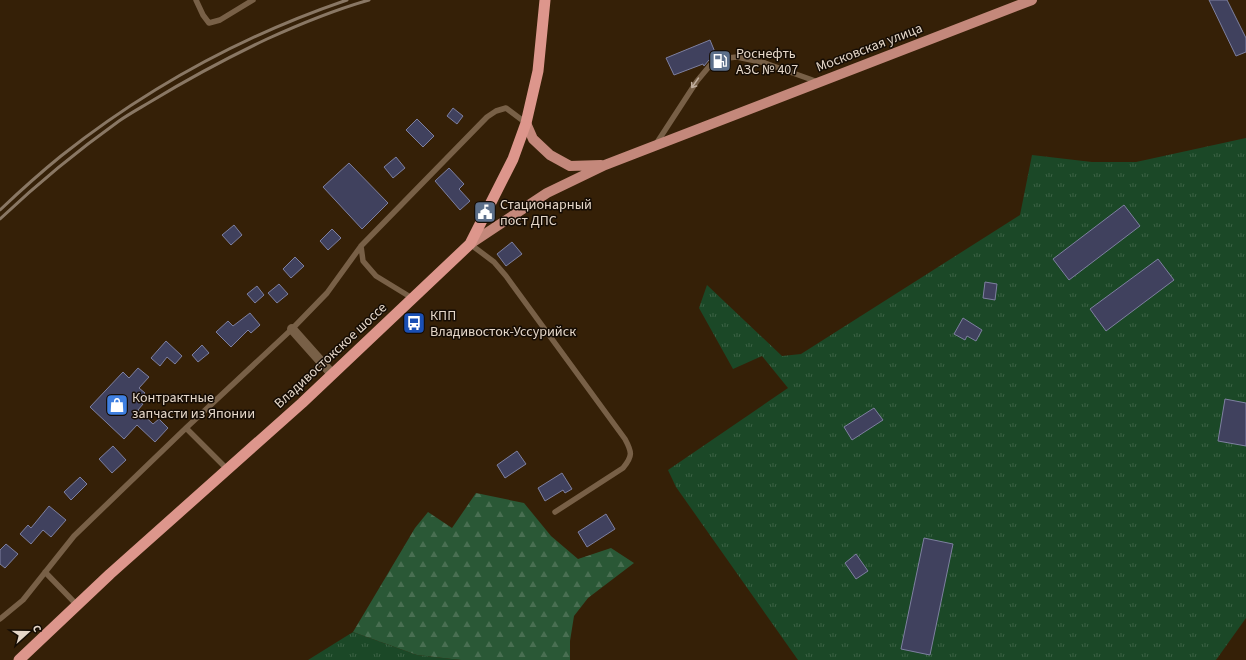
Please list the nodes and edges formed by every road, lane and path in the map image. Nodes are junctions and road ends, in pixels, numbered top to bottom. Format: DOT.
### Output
graph roads {
  1 [pos="196,0"];
  2 [pos="253,0"];
  3 [pos="545,0"];
  4 [pos="1032,0"];
  5 [pos="818,82"];
  6 [pos="526,123"];
  7 [pos="655,145"];
  8 [pos="605,165"];
  9 [pos="470,244"];
  10 [pos="361,246"];
  11 [pos="412,298"];
  12 [pos="292,329"];
  13 [pos="332,374"];
  14 [pos="186,428"];
  15 [pos="227,470"];
  16 [pos="555,512"];
  17 [pos="46,572"];
  18 [pos="77,605"];
  19 [pos="0,619"];
  20 [pos="19,660"];
  1 -- 2 [label="lane"];
  3 -- 6 [label="highway, Владивостокское шоссе"];
  4 -- 5 [label="main road, Московская улица"];
  5 -- 7 [label="main road, Московская улица"];
  5 -- 7 [label="lane, one-way"];
  6 -- 8 [label="main road, Московская улица"];
  6 -- 9 [label="highway, Владивостокское шоссе"];
  6 -- 10 [label="lane"];
  7 -- 8 [label="main road, Московская улица"];
  8 -- 9 [label="main road, Московская улица"];
  9 -- 11 [label="highway, Владивостокское шоссе"];
  9 -- 16 [label="lane"];
  10 -- 11 [label="lane"];
  10 -- 12 [label="lane"];
  11 -- 13 [label="highway, Владивостокское шоссе"];
  12 -- 13 [label="street"];
  12 -- 14 [label="lane"];
  13 -- 15 [label="highway, Владивостокское шоссе"];
  14 -- 15 [label="lane"];
  14 -- 17 [label="lane"];
  15 -- 18 [label="highway, Владивостокское шоссе"];
  17 -- 18 [label="lane"];
  17 -- 19 [label="lane"];
  18 -- 20 [label="highway, Владивостокское шоссе"];
}
